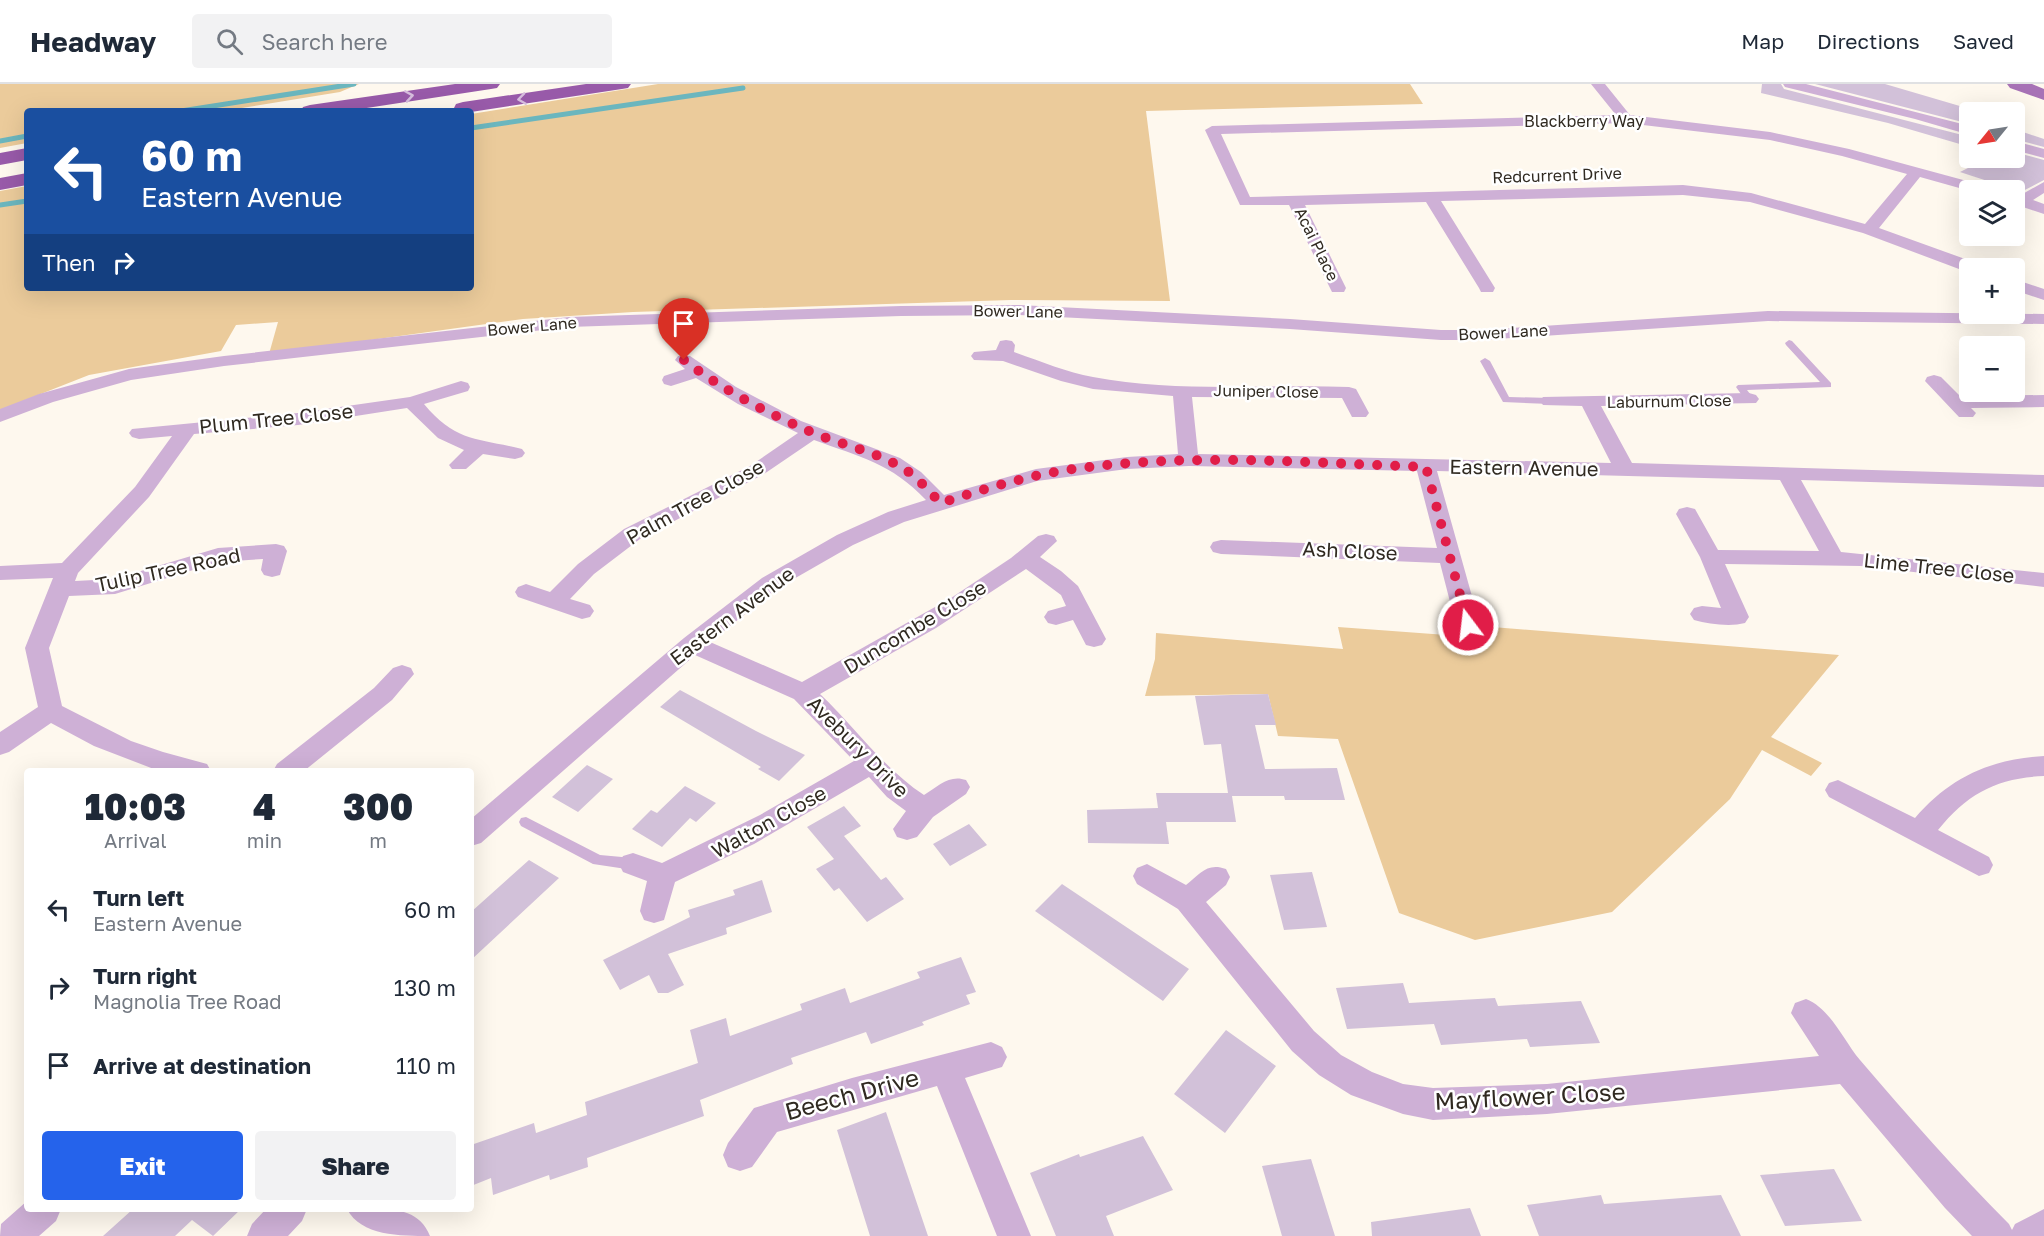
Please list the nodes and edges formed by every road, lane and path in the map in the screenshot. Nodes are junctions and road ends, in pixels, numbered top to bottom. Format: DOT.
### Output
graph roads {
  1 [pos="492,84"];
  2 [pos="621,84"];
  3 [pos="1598,84"];
  4 [pos="1790,84"];
  5 [pos="2016,84"];
  6 [pos="2044,95"];
  7 [pos="330,108"];
  8 [pos="461,108"];
  9 [pos="1626,119"];
  10 [pos="1959,128"];
  11 [pos="1212,130"];
  12 [pos="2025,148"];
  13 [pos="2044,154"];
  14 [pos="24,155"];
  15 [pos="0,159"];
  16 [pos="1917,171"];
  17 [pos="24,180"];
  18 [pos="1959,183"];
  19 [pos="0,184"];
  20 [pos="2044,186"];
  21 [pos="2025,196"];
  22 [pos="1431,197"];
  23 [pos="1295,201"];
  24 [pos="2025,202"];
  25 [pos="2044,209"];
  26 [pos="1869,230"];
  27 [pos="1959,263"];
  28 [pos="1338,288"];
  29 [pos="1487,288"];
  30 [pos="2025,288"];
  31 [pos="2044,295"];
  32 [pos="2044,319"];
  33 [pos="1789,343"];
  34 [pos="980,356"];
  35 [pos="1485,361"];
  36 [pos="671,380"];
  37 [pos="1934,381"];
  38 [pos="461,387"];
  39 [pos="1182,390"];
  40 [pos="1749,399"];
  41 [pos="1550,401"];
  42 [pos="2044,401"];
  43 [pos="412,402"];
  44 [pos="1589,402"];
  45 [pos="1359,412"];
  46 [pos="0,416"];
  47 [pos="188,428"];
  48 [pos="813,432"];
  49 [pos="139,433"];
  50 [pos="477,449"];
  51 [pos="514,453"];
  52 [pos="1189,460"];
  53 [pos="459,465"];
  54 [pos="1426,467"];
  55 [pos="1624,469"];
  56 [pos="1787,473"];
  57 [pos="2044,481"];
  58 [pos="941,503"];
  59 [pos="1687,514"];
  60 [pos="1046,541"];
  61 [pos="1221,547"];
  62 [pos="280,553"];
  63 [pos="1449,555"];
  64 [pos="1711,557"];
  65 [pos="1834,558"];
  66 [pos="1026,559"];
  67 [pos="0,573"];
  68 [pos="64,580"];
  69 [pos="2044,580"];
  70 [pos="526,592"];
  71 [pos="554,601"];
  72 [pos="582,611"];
  73 [pos="1079,612"];
  74 [pos="1702,614"];
  75 [pos="1056,616"];
  76 [pos="1468,625"];
  77 [pos="1094,639"];
  78 [pos="692,644"];
  79 [pos="402,674"];
  80 [pos="803,693"];
  81 [pos="51,711"];
  82 [pos="0,745"];
  83 [pos="871,763"];
  84 [pos="2044,766"];
  85 [pos="183,768"];
  86 [pos="290,768"];
  87 [pos="957,787"];
  88 [pos="1838,790"];
  89 [pos="924,809"];
  90 [pos="526,822"];
  91 [pos="907,829"];
  92 [pos="1920,831"];
  93 [pos="474,832"];
  94 [pos="633,864"];
  95 [pos="1979,865"];
  96 [pos="663,875"];
  97 [pos="1147,876"];
  98 [pos="1216,877"];
  99 [pos="1188,900"];
  100 [pos="654,911"];
  101 [pos="1806,1013"];
  102 [pos="991,1057"];
  103 [pos="1847,1068"];
  104 [pos="946,1070"];
  105 [pos="740,1155"];
  106 [pos="41,1212"];
  107 [pos="287,1212"];
  108 [pos="369,1212"];
  109 [pos="2044,1226"];
  110 [pos="13,1236"];
  111 [pos="264,1236"];
  112 [pos="413,1236"];
  113 [pos="1014,1236"];
  114 [pos="1996,1236"];
  115 [pos="2027,1236"];
  7 -- 1 [label="highway, one-way"];
  2 -- 8 [label="highway, one-way"];
  3 -- 9 [label="street"];
  4 -- 10 [label="street"];
  5 -- 6 [label="main road"];
  9 -- 11 [label="street, Blackberry Way"];
  9 -- 16 [label="street, Blackberry Way"];
  11 -- 23 [label="street, Redcurrent Drive"];
  12 -- 13 [label="street"];
  14 -- 15 [label="highway"];
  16 -- 18 [label="street, Blackberry Way"];
  16 -- 26 [label="street"];
  17 -- 19 [label="highway"];
  20 -- 21 [label="street"];
  22 -- 23 [label="street, Redcurrent Drive"];
  22 -- 26 [label="street, Redcurrent Drive"];
  22 -- 29 [label="street"];
  23 -- 28 [label="street, Acai Place"];
  24 -- 25 [label="street"];
  26 -- 27 [label="street, Redcurrent Drive"];
  30 -- 31 [label="street"];
  32 -- 46 [label="street, Bower Lane"];
  33 -- 40 [label="lane"];
  34 -- 39 [label="street, Juniper Close"];
  35 -- 41 [label="lane"];
  36 -- 48 [label="street"];
  37 -- 42 [label="street"];
  38 -- 43 [label="street, Plum Tree Close"];
  39 -- 45 [label="street, Juniper Close"];
  39 -- 52 [label="street"];
  40 -- 44 [label="street, Laburnum Close"];
  41 -- 44 [label="street, Laburnum Close"];
  43 -- 47 [label="street, Plum Tree Close"];
  43 -- 50 [label="street"];
  44 -- 55 [label="street, Laburnum Close"];
  47 -- 49 [label="street, Plum Tree Close"];
  47 -- 68 [label="street, Tulip Tree Road"];
  48 -- 58 [label="street"];
  48 -- 71 [label="street, Palm Tree Close"];
  50 -- 51 [label="street"];
  50 -- 53 [label="street"];
  52 -- 54 [label="street, Eastern Avenue"];
  52 -- 58 [label="street, Eastern Avenue"];
  54 -- 55 [label="street, Eastern Avenue"];
  54 -- 63 [label="street"];
  55 -- 56 [label="street, Eastern Avenue"];
  56 -- 57 [label="street, Eastern Avenue"];
  56 -- 65 [label="street"];
  58 -- 78 [label="street, Eastern Avenue"];
  59 -- 64 [label="street"];
  60 -- 66 [label="street, Duncombe Close"];
  61 -- 63 [label="street, Ash Close"];
  62 -- 68 [label="street, Tulip Tree Road"];
  63 -- 76 [label="street"];
  64 -- 65 [label="street, Lime Tree Close"];
  64 -- 74 [label="street"];
  65 -- 69 [label="street, Lime Tree Close"];
  66 -- 73 [label="street"];
  66 -- 80 [label="street, Duncombe Close"];
  67 -- 68 [label="street"];
  68 -- 81 [label="street, Tulip Tree Road"];
  70 -- 71 [label="street"];
  71 -- 72 [label="street"];
  73 -- 75 [label="street"];
  73 -- 77 [label="street"];
  78 -- 80 [label="street, Avebury Drive"];
  78 -- 93 [label="street, Eastern Avenue"];
  79 -- 86 [label="street"];
  80 -- 83 [label="street, Avebury Drive"];
  81 -- 82 [label="street"];
  81 -- 85 [label="street"];
  83 -- 89 [label="street, Avebury Drive"];
  83 -- 96 [label="street, Walton Close"];
  84 -- 92 [label="street"];
  87 -- 89 [label="street, Avebury Drive"];
  88 -- 92 [label="street"];
  89 -- 91 [label="street, Avebury Drive"];
  90 -- 94 [label="lane"];
  92 -- 95 [label="street"];
  94 -- 96 [label="street"];
  96 -- 100 [label="street"];
  97 -- 99 [label="street, Mayflower Close"];
  98 -- 99 [label="street"];
  99 -- 103 [label="street, Mayflower Close"];
  101 -- 103 [label="street"];
  102 -- 104 [label="street, Beech Drive"];
  103 -- 114 [label="street"];
  104 -- 105 [label="street, Beech Drive"];
  104 -- 113 [label="street, Beech Drive"];
  106 -- 110 [label="street"];
  107 -- 111 [label="street"];
  108 -- 112 [label="street"];
  109 -- 115 [label="street"];
}
